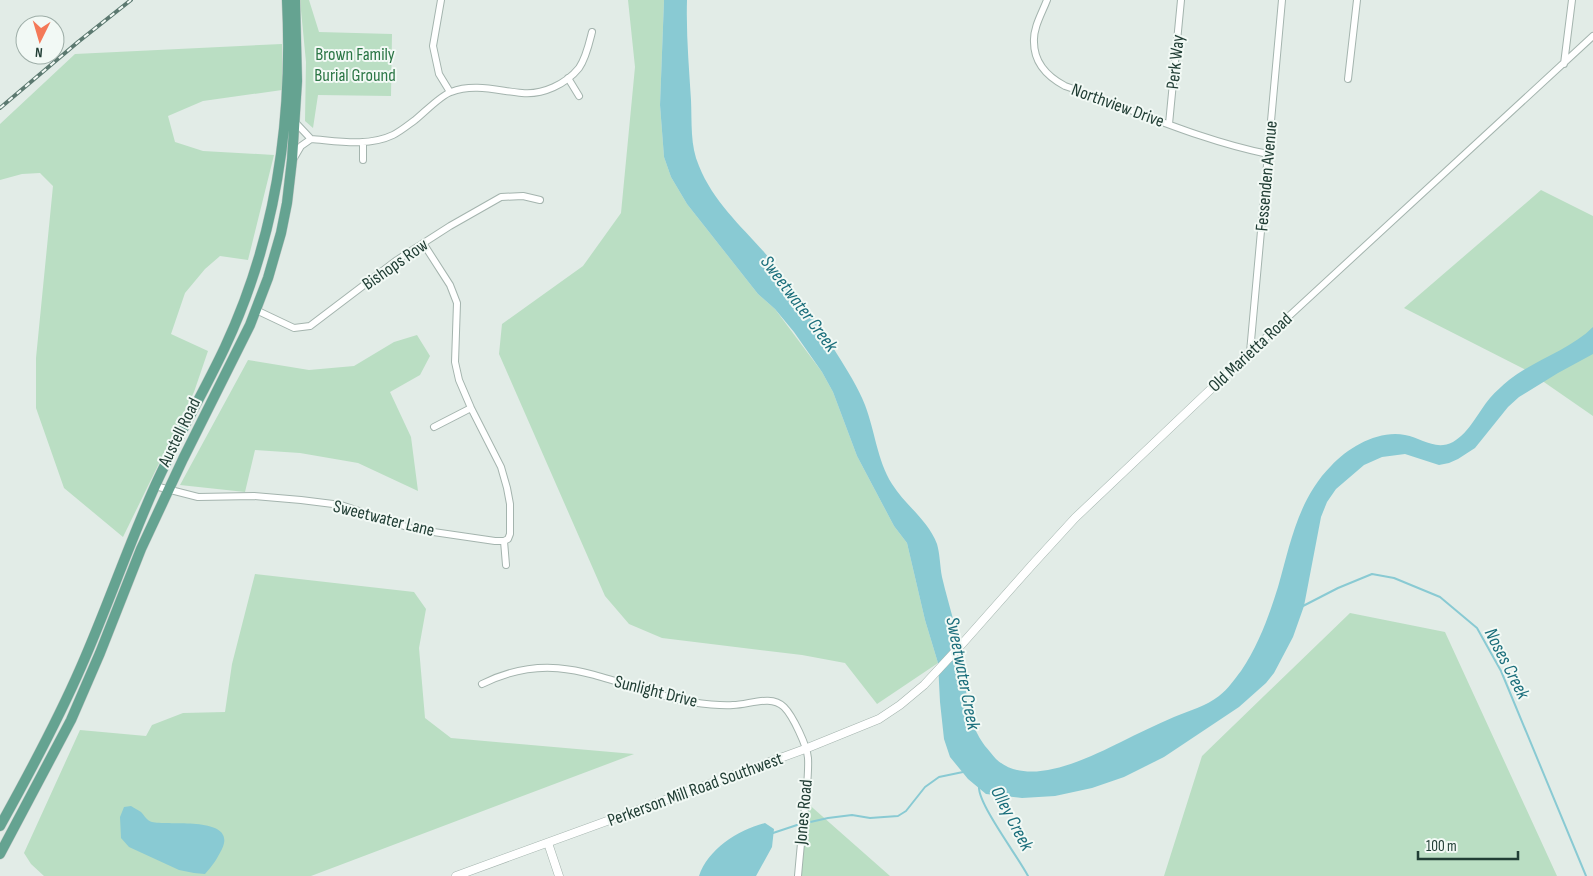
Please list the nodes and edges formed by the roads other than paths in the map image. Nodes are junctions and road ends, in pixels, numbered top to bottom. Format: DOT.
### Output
graph roads {
  1 [pos="287,0"];
  2 [pos="295,0"];
  3 [pos="441,0"];
  4 [pos="1047,0"];
  5 [pos="1181,0"];
  6 [pos="1282,0"];
  7 [pos="1357,0"];
  8 [pos="1572,0"];
  9 [pos="592,32"];
  10 [pos="1593,36"];
  11 [pos="1564,64"];
  12 [pos="568,78"];
  13 [pos="1348,80"];
  14 [pos="450,92"];
  15 [pos="579,96"];
  16 [pos="295,122"];
  17 [pos="1169,124"];
  18 [pos="311,139"];
  19 [pos="363,142"];
  20 [pos="1268,154"];
  21 [pos="292,160"];
  22 [pos="363,160"];
  23 [pos="540,200"];
  24 [pos="423,243"];
  25 [pos="256,310"];
  26 [pos="1250,352"];
  27 [pos="471,408"];
  28 [pos="434,427"];
  29 [pos="155,486"];
  30 [pos="169,490"];
  31 [pos="504,541"];
  32 [pos="506,566"];
  33 [pos="482,684"];
  34 [pos="924,685"];
  35 [pos="805,749"];
  36 [pos="0,826"];
  37 [pos="548,842"];
  38 [pos="0,854"];
  39 [pos="456,876"];
  40 [pos="559,876"];
  41 [pos="798,876"];
  1 -- 29 [label="main road, Austell Road"];
  2 -- 16 [label="main road, Austell Road"];
  3 -- 14 [label="street"];
  4 -- 17 [label="street, Northview Drive"];
  5 -- 17 [label="street, Perk Way"];
  6 -- 20 [label="street, Fessenden Avenue"];
  7 -- 13 [label="street"];
  8 -- 11 [label="street"];
  9 -- 12 [label="street"];
  10 -- 11 [label="street, Old Marietta Road"];
  11 -- 26 [label="street, Old Marietta Road"];
  12 -- 14 [label="street"];
  12 -- 15 [label="street"];
  14 -- 19 [label="street"];
  16 -- 18 [label="street"];
  16 -- 21 [label="main road, Austell Road"];
  17 -- 20 [label="street, Northview Drive"];
  18 -- 19 [label="street"];
  18 -- 21 [label="street"];
  19 -- 22 [label="street"];
  20 -- 26 [label="street, Fessenden Avenue"];
  21 -- 25 [label="main road, Austell Road"];
  23 -- 24 [label="street, Bishops Row"];
  24 -- 25 [label="street, Bishops Row"];
  24 -- 27 [label="street"];
  25 -- 30 [label="main road, Austell Road"];
  26 -- 34 [label="street, Old Marietta Road"];
  27 -- 28 [label="street"];
  27 -- 31 [label="street"];
  29 -- 30 [label="street, Sweetwater Lane"];
  29 -- 36 [label="main road, Austell Road"];
  30 -- 31 [label="street, Sweetwater Lane"];
  30 -- 38 [label="main road, Austell Road"];
  31 -- 32 [label="street"];
  33 -- 35 [label="street, Sunlight Drive"];
  34 -- 35 [label="street, Perkerson Mill Road Southwest"];
  35 -- 37 [label="street, Perkerson Mill Road Southwest"];
  35 -- 41 [label="street, Jones Road"];
  37 -- 39 [label="street, Perkerson Mill Road Southwest"];
  37 -- 40 [label="street"];
}
